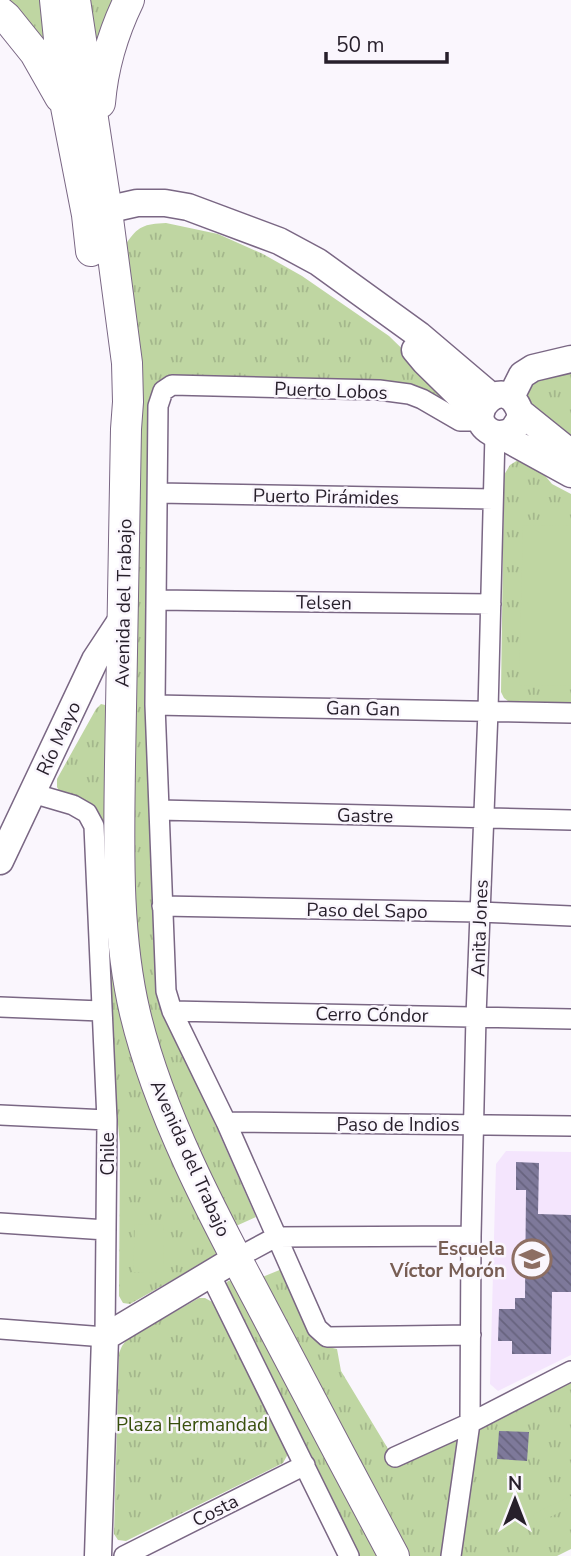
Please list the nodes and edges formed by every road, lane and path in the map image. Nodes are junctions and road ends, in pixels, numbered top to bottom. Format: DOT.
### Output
graph roads {
  1 [pos="55,0"];
  2 [pos="75,0"];
  3 [pos="129,0"];
  4 [pos="0,12"];
  5 [pos="66,107"];
  6 [pos="97,148"];
  7 [pos="97,213"];
  8 [pos="571,359"];
  9 [pos="173,385"];
  10 [pos="497,416"];
  11 [pos="571,453"];
  12 [pos="571,474"];
  13 [pos="158,493"];
  14 [pos="493,499"];
  15 [pos="157,600"];
  16 [pos="491,604"];
  17 [pos="122,619"];
  18 [pos="155,705"];
  19 [pos="488,711"];
  20 [pos="571,713"];
  21 [pos="32,793"];
  22 [pos="159,810"];
  23 [pos="483,818"];
  24 [pos="571,820"];
  25 [pos="0,861"];
  26 [pos="162,906"];
  27 [pos="479,912"];
  28 [pos="571,916"];
  29 [pos="0,1007"];
  30 [pos="173,1010"];
  31 [pos="101,1011"];
  32 [pos="476,1016"];
  33 [pos="571,1019"];
  34 [pos="0,1115"];
  35 [pos="107,1120"];
  36 [pos="226,1122"];
  37 [pos="473,1124"];
  38 [pos="571,1126"];
  39 [pos="0,1223"];
  40 [pos="106,1230"];
  41 [pos="471,1236"];
  42 [pos="276,1237"];
  43 [pos="237,1258"];
  44 [pos="210,1274"];
  45 [pos="0,1329"];
  46 [pos="471,1335"];
  47 [pos="105,1336"];
  48 [pos="571,1371"];
  49 [pos="470,1423"];
  50 [pos="395,1457"];
  51 [pos="305,1465"];
  52 [pos="98,1556"];
  53 [pos="124,1556"];
  54 [pos="349,1556"];
  55 [pos="394,1556"];
  56 [pos="451,1556"];
  1 -- 5 [label="main road, Avenida del Trabajo"];
  2 -- 6 [label="main road, Avenida del Trabajo"];
  3 -- 6 [label="main road"];
  4 -- 5 [label="main road"];
  5 -- 7 [label="main road, Avenida del Trabajo"];
  6 -- 7 [label="main road, Avenida del Trabajo"];
  7 -- 10 [label="street"];
  7 -- 17 [label="main road, Avenida del Trabajo"];
  8 -- 10 [label="street"];
  9 -- 10 [label="street, Puerto Lobos"];
  9 -- 13 [label="street, Avenida del Trabajo"];
  10 -- 11 [label="street"];
  10 -- 12 [label="street"];
  10 -- 14 [label="street, Anita Jones"];
  13 -- 14 [label="street, Puerto Pirámides"];
  13 -- 15 [label="street, Avenida del Trabajo"];
  14 -- 16 [label="street, Anita Jones"];
  15 -- 16 [label="street, Telsen"];
  15 -- 18 [label="street, Avenida del Trabajo"];
  16 -- 19 [label="street, Anita Jones"];
  17 -- 21 [label="street, Río Mayo"];
  17 -- 43 [label="main road, Avenida del Trabajo"];
  18 -- 19 [label="street, Gan Gan"];
  18 -- 22 [label="street, Avenida del Trabajo"];
  19 -- 20 [label="street, Gan Gan"];
  19 -- 23 [label="street, Anita Jones"];
  21 -- 25 [label="street, Río Mayo"];
  21 -- 31 [label="street, Chile"];
  22 -- 23 [label="street, Gastre"];
  22 -- 26 [label="street, Avenida del Trabajo"];
  23 -- 24 [label="street, Gastre"];
  23 -- 27 [label="street, Anita Jones"];
  26 -- 27 [label="street, Paso del Sapo"];
  26 -- 30 [label="street, Avenida del Trabajo"];
  27 -- 28 [label="street, Paso del Sapo"];
  27 -- 32 [label="street, Anita Jones"];
  29 -- 31 [label="street"];
  30 -- 32 [label="street, Cerro Cóndor"];
  30 -- 36 [label="street, Avenida del Trabajo"];
  31 -- 35 [label="street, Chile"];
  32 -- 33 [label="street, Cerro Cóndor"];
  32 -- 37 [label="street, Anita Jones"];
  34 -- 35 [label="street"];
  35 -- 40 [label="street, Chile"];
  36 -- 37 [label="street, Paso de Indios"];
  36 -- 42 [label="street, Avenida del Trabajo"];
  37 -- 38 [label="street, Paso de Indios"];
  37 -- 41 [label="street, Anita Jones"];
  39 -- 40 [label="street"];
  40 -- 47 [label="street, Chile"];
  41 -- 42 [label="street"];
  41 -- 46 [label="street, Anita Jones"];
  42 -- 43 [label="street"];
  42 -- 46 [label="street, Avenida del Trabajo"];
  43 -- 44 [label="street"];
  43 -- 55 [label="main road, Avenida del Trabajo"];
  44 -- 47 [label="street"];
  44 -- 51 [label="street"];
  45 -- 47 [label="street"];
  46 -- 49 [label="street, Anita Jones"];
  47 -- 52 [label="street, Chile"];
  48 -- 49 [label="street"];
  49 -- 50 [label="street"];
  49 -- 56 [label="street"];
  51 -- 53 [label="street, Costa"];
  51 -- 54 [label="street"];
}
